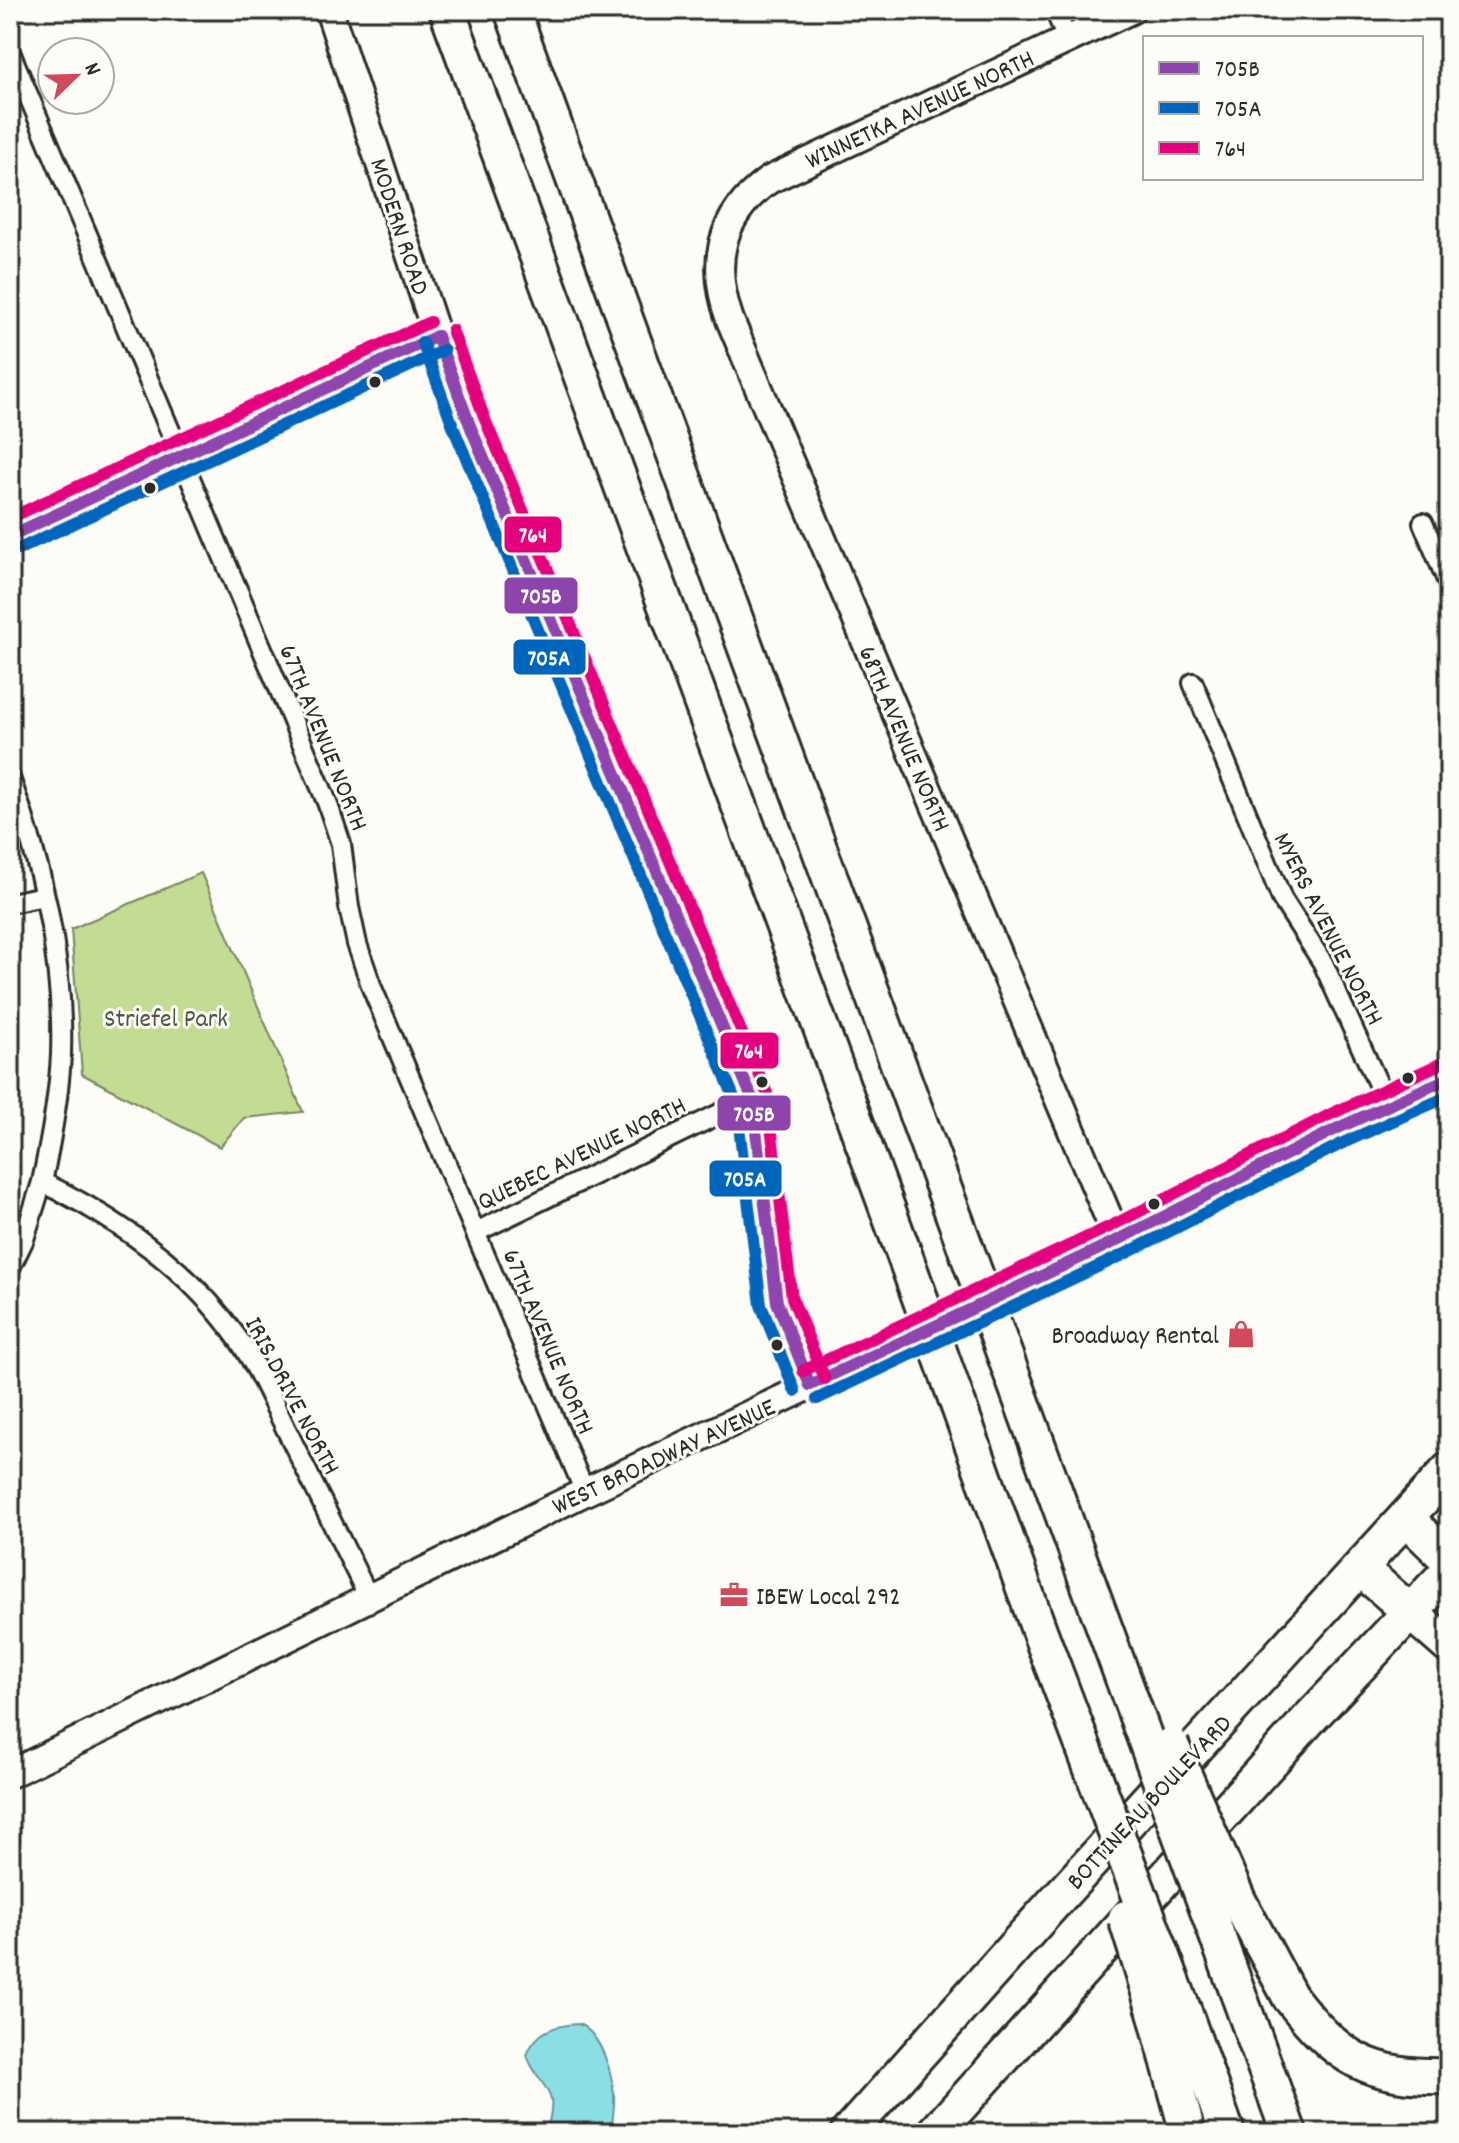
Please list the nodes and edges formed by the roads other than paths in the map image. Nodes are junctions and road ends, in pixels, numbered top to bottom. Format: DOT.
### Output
graph roads {
  1 [pos="329,10"];
  2 [pos="447,10"];
  3 [pos="512,10"];
  4 [pos="1055,10"];
  5 [pos="1131,10"];
  6 [pos="1067,39"];
  7 [pos="10,52"];
  8 [pos="727,230"];
  9 [pos="437,336"];
  10 [pos="180,457"];
  11 [pos="1423,523"];
  12 [pos="10,536"];
  13 [pos="1449,585"];
  14 [pos="1193,683"];
  15 [pos="10,778"];
  16 [pos="44,896"];
  17 [pos="10,903"];
  18 [pos="1449,1078"];
  19 [pos="752,1098"];
  20 [pos="1388,1106"];
  21 [pos="42,1182"];
  22 [pos="476,1232"];
  23 [pos="1118,1240"];
  24 [pos="10,1268"];
  25 [pos="810,1385"];
  26 [pos="1030,1422"];
  27 [pos="1449,1470"];
  28 [pos="585,1492"];
  29 [pos="1406,1518"];
  30 [pos="1449,1560"];
  31 [pos="1360,1568"];
  32 [pos="1449,1571"];
  33 [pos="369,1598"];
  34 [pos="1409,1612"];
  35 [pos="1449,1646"];
  36 [pos="10,1774"];
  37 [pos="1169,2010"];
  38 [pos="1449,2076"];
  39 [pos="848,2133"];
  40 [pos="935,2133"];
  41 [pos="1188,2133"];
  42 [pos="1227,2133"];
  43 [pos="1289,2133"];
  1 -- 9 [label="street, MODERN ROAD"];
  2 -- 37 [label="highway, bridge"];
  3 -- 26 [label="highway, bridge"];
  4 -- 6 [label="street"];
  5 -- 6 [label="street, WINNETKA AVENUE NORTH"];
  6 -- 8 [label="street, WINNETKA AVENUE NORTH"];
  7 -- 10 [label="street, 67TH AVENUE NORTH"];
  8 -- 23 [label="street, 68TH AVENUE NORTH"];
  9 -- 10 [label="street"];
  9 -- 19 [label="street, MODERN ROAD"];
  10 -- 12 [label="street"];
  10 -- 22 [label="street, 67TH AVENUE NORTH"];
  11 -- 13 [label="street"];
  14 -- 20 [label="street, MYERS AVENUE NORTH"];
  15 -- 16 [label="street"];
  16 -- 17 [label="street"];
  16 -- 21 [label="street"];
  18 -- 20 [label="street, WEST BROADWAY AVENUE"];
  19 -- 22 [label="street, QUEBEC AVENUE NORTH"];
  19 -- 25 [label="street, MODERN ROAD"];
  20 -- 23 [label="street, WEST BROADWAY AVENUE"];
  21 -- 24 [label="street"];
  21 -- 33 [label="street, IRIS DRIVE NORTH"];
  22 -- 28 [label="street, 67TH AVENUE NORTH"];
  23 -- 25 [label="street, WEST BROADWAY AVENUE"];
  25 -- 28 [label="street, WEST BROADWAY AVENUE"];
  26 -- 38 [label="highway, bridge"];
  26 -- 43 [label="highway, bridge"];
  27 -- 29 [label="highway, BOTTINEAU BOULEVARD"];
  28 -- 33 [label="street, WEST BROADWAY AVENUE"];
  29 -- 30 [label="highway"];
  29 -- 31 [label="highway, BOTTINEAU BOULEVARD"];
  31 -- 34 [label="highway"];
  31 -- 39 [label="highway, BOTTINEAU BOULEVARD"];
  32 -- 34 [label="highway"];
  33 -- 36 [label="street, WEST BROADWAY AVENUE"];
  34 -- 35 [label="highway"];
  34 -- 40 [label="highway"];
  37 -- 41 [label="highway"];
  37 -- 42 [label="highway"];
}
